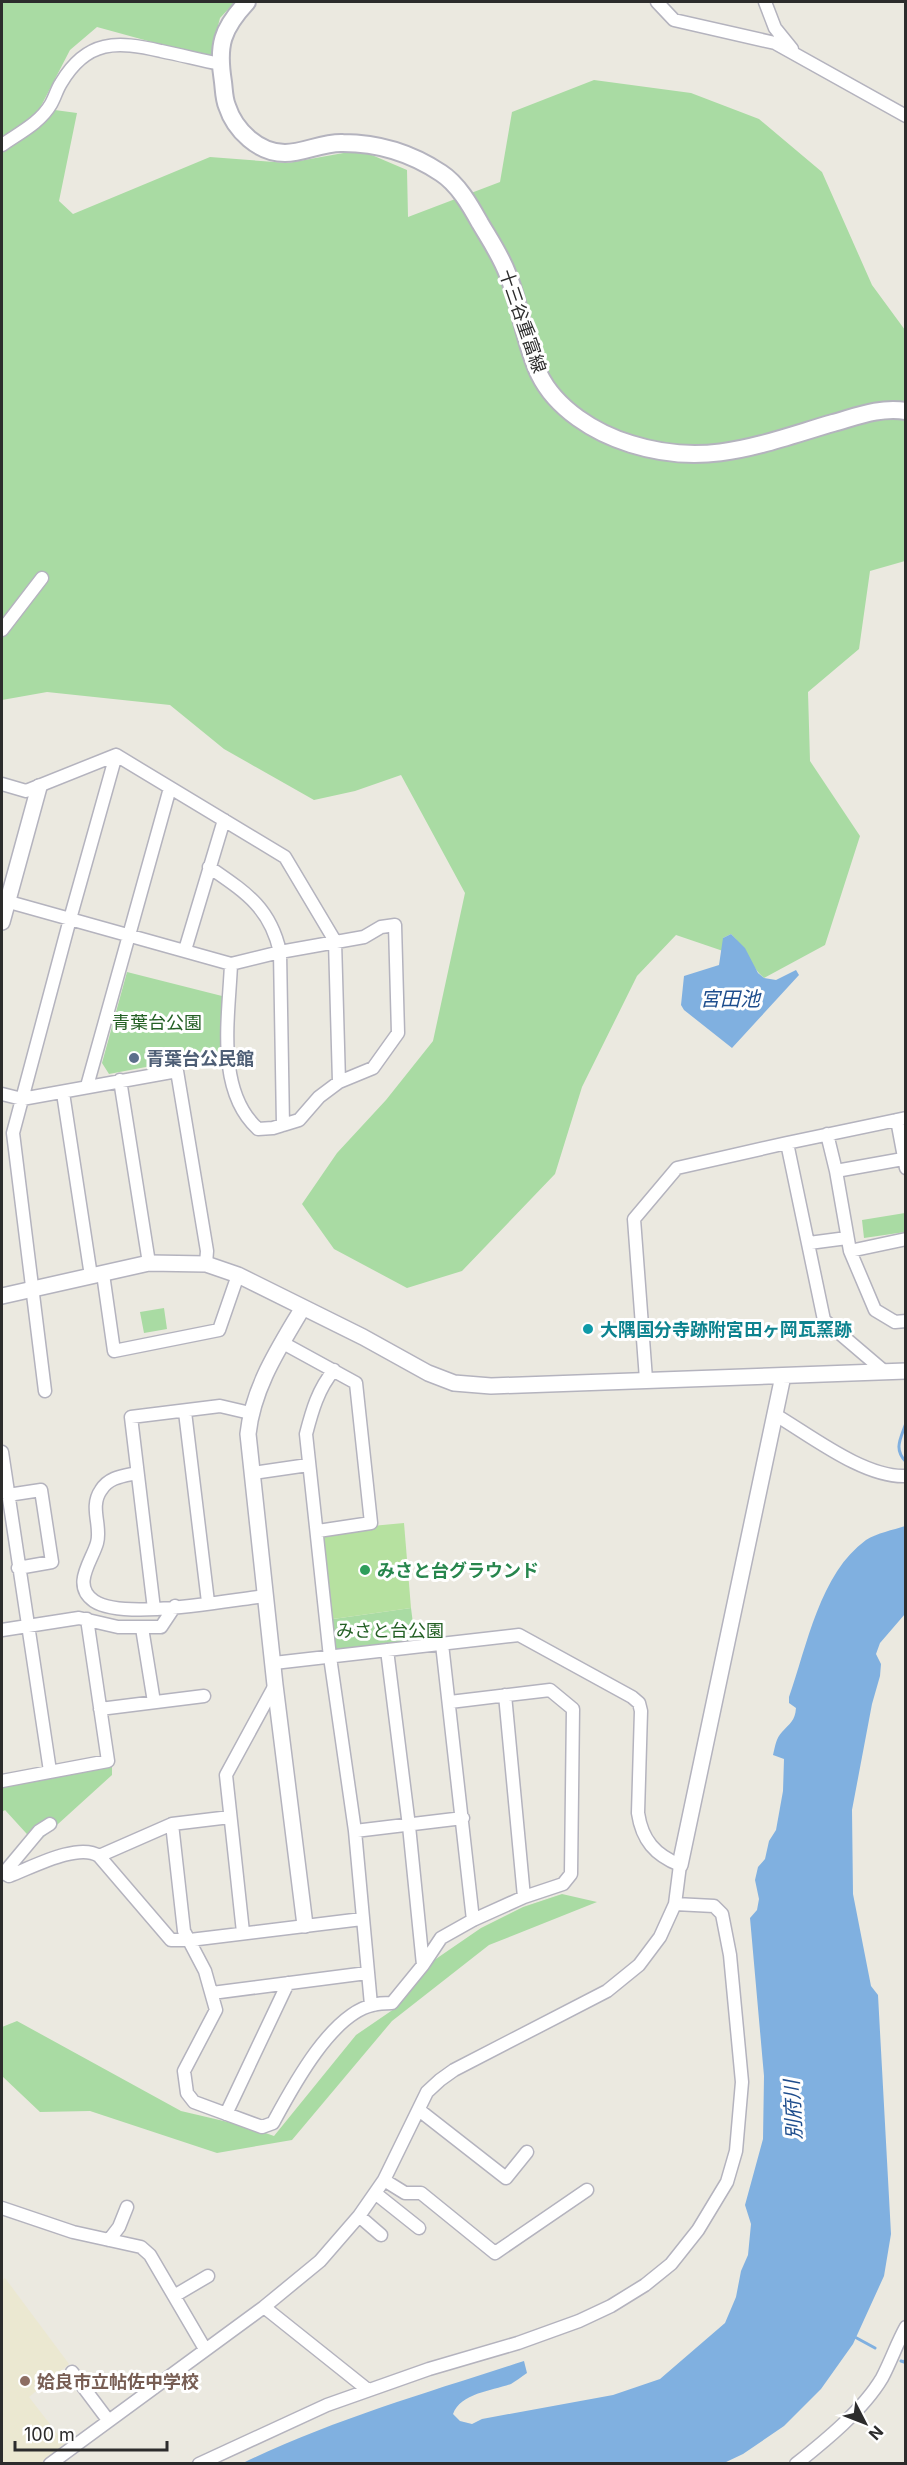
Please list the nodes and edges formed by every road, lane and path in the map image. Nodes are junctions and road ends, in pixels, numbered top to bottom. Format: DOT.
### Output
graph roads {
  1 [pos="247,2"];
  2 [pos="657,2"];
  3 [pos="765,2"];
  4 [pos="796,55"];
  5 [pos="220,64"];
  6 [pos="906,116"];
  7 [pos="2,145"];
  8 [pos="906,411"];
  9 [pos="42,578"];
  10 [pos="2,630"];
  11 [pos="116,755"];
  12 [pos="2,784"];
  13 [pos="39,787"];
  14 [pos="170,788"];
  15 [pos="224,820"];
  16 [pos="209,867"];
  17 [pos="4,901"];
  18 [pos="70,919"];
  19 [pos="2,922"];
  20 [pos="129,936"];
  21 [pos="335,942"];
  22 [pos="185,950"];
  23 [pos="280,952"];
  24 [pos="231,964"];
  25 [pos="120,1080"];
  26 [pos="339,1082"];
  27 [pos="87,1086"];
  28 [pos="63,1093"];
  29 [pos="2,1094"];
  30 [pos="22,1099"];
  31 [pos="902,1119"];
  32 [pos="282,1125"];
  33 [pos="827,1134"];
  34 [pos="787,1143"];
  35 [pos="904,1164"];
  36 [pos="836,1171"];
  37 [pos="847,1238"];
  38 [pos="906,1239"];
  39 [pos="809,1243"];
  40 [pos="850,1251"];
  41 [pos="149,1263"];
  42 [pos="206,1264"];
  43 [pos="97,1275"];
  44 [pos="238,1275"];
  45 [pos="34,1290"];
  46 [pos="2,1296"];
  47 [pos="303,1309"];
  48 [pos="906,1321"];
  49 [pos="283,1342"];
  50 [pos="334,1370"];
  51 [pos="885,1371"];
  52 [pos="906,1371"];
  53 [pos="783,1376"];
  54 [pos="646,1379"];
  55 [pos="45,1390"];
  56 [pos="185,1412"];
  57 [pos="250,1413"];
  58 [pos="774,1414"];
  59 [pos="2,1452"];
  60 [pos="308,1465"];
  61 [pos="3,1466"];
  62 [pos="136,1473"];
  63 [pos="253,1473"];
  64 [pos="906,1476"];
  65 [pos="8,1495"];
  66 [pos="318,1531"];
  67 [pos="18,1569"];
  68 [pos="266,1596"];
  69 [pos="208,1602"];
  70 [pos="175,1606"];
  71 [pos="154,1609"];
  72 [pos="87,1619"];
  73 [pos="27,1627"];
  74 [pos="142,1628"];
  75 [pos="2,1630"];
  76 [pos="442,1644"];
  77 [pos="387,1650"];
  78 [pos="330,1657"];
  79 [pos="274,1663"];
  80 [pos="275,1685"];
  81 [pos="505,1695"];
  82 [pos="204,1696"];
  83 [pos="154,1702"];
  84 [pos="450,1702"];
  85 [pos="100,1709"];
  86 [pos="50,1771"];
  87 [pos="2,1780"];
  88 [pos="230,1817"];
  89 [pos="463,1818"];
  90 [pos="50,1824"];
  91 [pos="172,1824"];
  92 [pos="410,1826"];
  93 [pos="355,1831"];
  94 [pos="99,1856"];
  95 [pos="680,1865"];
  96 [pos="3,1874"];
  97 [pos="524,1897"];
  98 [pos="675,1904"];
  99 [pos="362,1919"];
  100 [pos="473,1920"];
  101 [pos="305,1925"];
  102 [pos="243,1932"];
  103 [pos="190,1940"];
  104 [pos="423,1965"];
  105 [pos="367,1972"];
  106 [pos="288,1983"];
  107 [pos="212,1993"];
  108 [pos="371,2005"];
  109 [pos="419,2110"];
  110 [pos="226,2114"];
  111 [pos="527,2152"];
  112 [pos="384,2180"];
  113 [pos="587,2190"];
  114 [pos="375,2193"];
  115 [pos="127,2207"];
  116 [pos="2,2208"];
  117 [pos="359,2216"];
  118 [pos="419,2228"];
  119 [pos="381,2235"];
  120 [pos="109,2240"];
  121 [pos="208,2276"];
  122 [pos="174,2296"];
  123 [pos="264,2307"];
  124 [pos="906,2327"];
  125 [pos="205,2349"];
  126 [pos="72,2372"];
  127 [pos="368,2390"];
  128 [pos="108,2420"];
  129 [pos="50,2463"];
  130 [pos="199,2463"];
  131 [pos="796,2463"];
  1 -- 5 [label="main road, 十三谷重富線"];
  2 -- 4 [label="street"];
  3 -- 4 [label="street"];
  4 -- 6 [label="street"];
  5 -- 7 [label="street"];
  5 -- 8 [label="main road, 十三谷重富線"];
  9 -- 10 [label="street"];
  11 -- 13 [label="street"];
  11 -- 14 [label="street"];
  11 -- 18 [label="street"];
  12 -- 13 [label="street"];
  13 -- 17 [label="street"];
  14 -- 15 [label="street"];
  14 -- 20 [label="street"];
  15 -- 16 [label="street"];
  15 -- 21 [label="street"];
  16 -- 22 [label="street"];
  16 -- 23 [label="street"];
  17 -- 18 [label="street"];
  17 -- 19 [label="street"];
  18 -- 20 [label="street"];
  18 -- 30 [label="street"];
  20 -- 22 [label="street"];
  20 -- 27 [label="street"];
  21 -- 23 [label="street"];
  21 -- 26 [label="street"];
  21 -- 26 [label="street"];
  22 -- 24 [label="street"];
  23 -- 24 [label="street"];
  23 -- 32 [label="street"];
  24 -- 32 [label="street"];
  25 -- 27 [label="street"];
  25 -- 41 [label="street"];
  25 -- 42 [label="street"];
  26 -- 32 [label="street"];
  27 -- 28 [label="street"];
  28 -- 30 [label="street"];
  28 -- 43 [label="street"];
  29 -- 30 [label="street"];
  30 -- 45 [label="street"];
  31 -- 33 [label="street"];
  31 -- 35 [label="street"];
  33 -- 34 [label="street"];
  33 -- 36 [label="street"];
  34 -- 39 [label="street"];
  34 -- 54 [label="street"];
  35 -- 36 [label="street"];
  36 -- 37 [label="street"];
  37 -- 39 [label="street"];
  37 -- 40 [label="street"];
  38 -- 40 [label="street"];
  39 -- 51 [label="street"];
  40 -- 48 [label="street"];
  41 -- 42 [label="street"];
  41 -- 43 [label="street"];
  42 -- 44 [label="street"];
  43 -- 44 [label="street"];
  43 -- 45 [label="street"];
  44 -- 47 [label="street"];
  45 -- 46 [label="street"];
  45 -- 55 [label="street"];
  47 -- 49 [label="street"];
  47 -- 54 [label="street"];
  49 -- 50 [label="street"];
  49 -- 57 [label="street"];
  50 -- 60 [label="street"];
  50 -- 66 [label="street"];
  51 -- 52 [label="street"];
  51 -- 53 [label="street"];
  53 -- 54 [label="street"];
  53 -- 58 [label="street"];
  56 -- 57 [label="street"];
  56 -- 62 [label="street"];
  56 -- 69 [label="street"];
  57 -- 63 [label="street"];
  58 -- 64 [label="street"];
  58 -- 95 [label="street"];
  59 -- 61 [label="street"];
  60 -- 63 [label="street"];
  60 -- 66 [label="street"];
  61 -- 65 [label="street"];
  62 -- 71 [label="street"];
  62 -- 71 [label="street"];
  63 -- 68 [label="street"];
  65 -- 67 [label="street"];
  65 -- 67 [label="street"];
  66 -- 78 [label="street"];
  67 -- 73 [label="street"];
  68 -- 69 [label="street"];
  68 -- 79 [label="street"];
  69 -- 70 [label="street"];
  70 -- 71 [label="street"];
  70 -- 74 [label="street"];
  72 -- 73 [label="street"];
  72 -- 74 [label="street"];
  72 -- 85 [label="street"];
  73 -- 75 [label="street"];
  73 -- 86 [label="street"];
  74 -- 83 [label="street"];
  76 -- 77 [label="street"];
  76 -- 84 [label="street"];
  76 -- 95 [label="street"];
  77 -- 78 [label="street"];
  77 -- 92 [label="street"];
  78 -- 79 [label="street"];
  78 -- 93 [label="street"];
  79 -- 80 [label="street"];
  80 -- 88 [label="street"];
  80 -- 101 [label="street"];
  81 -- 84 [label="street"];
  81 -- 97 [label="street"];
  81 -- 97 [label="street"];
  82 -- 83 [label="street"];
  83 -- 85 [label="street"];
  84 -- 89 [label="street"];
  85 -- 86 [label="street"];
  86 -- 87 [label="street"];
  88 -- 91 [label="street"];
  88 -- 102 [label="street"];
  89 -- 92 [label="street"];
  89 -- 100 [label="street"];
  90 -- 96 [label="street"];
  91 -- 94 [label="street"];
  91 -- 103 [label="street"];
  92 -- 93 [label="street"];
  92 -- 104 [label="street"];
  93 -- 99 [label="street"];
  94 -- 96 [label="street"];
  94 -- 103 [label="street"];
  95 -- 98 [label="street"];
  97 -- 100 [label="street"];
  98 -- 109 [label="street"];
  98 -- 127 [label="street"];
  99 -- 101 [label="street"];
  99 -- 105 [label="street"];
  100 -- 104 [label="street"];
  101 -- 102 [label="street"];
  102 -- 103 [label="street"];
  103 -- 107 [label="street"];
  104 -- 108 [label="street"];
  105 -- 106 [label="street"];
  105 -- 108 [label="street"];
  106 -- 107 [label="street"];
  106 -- 110 [label="street"];
  107 -- 110 [label="street"];
  108 -- 110 [label="street"];
  109 -- 111 [label="street"];
  109 -- 112 [label="street"];
  112 -- 113 [label="street"];
  112 -- 114 [label="street"];
  114 -- 117 [label="street"];
  114 -- 118 [label="street"];
  115 -- 120 [label="street"];
  116 -- 120 [label="street"];
  117 -- 119 [label="street"];
  117 -- 123 [label="street"];
  120 -- 122 [label="street"];
  121 -- 122 [label="street"];
  122 -- 125 [label="street"];
  123 -- 125 [label="street"];
  123 -- 127 [label="street"];
  124 -- 131 [label="street"];
  125 -- 128 [label="street"];
  126 -- 128 [label="street"];
  127 -- 130 [label="street"];
  128 -- 129 [label="street"];
}
